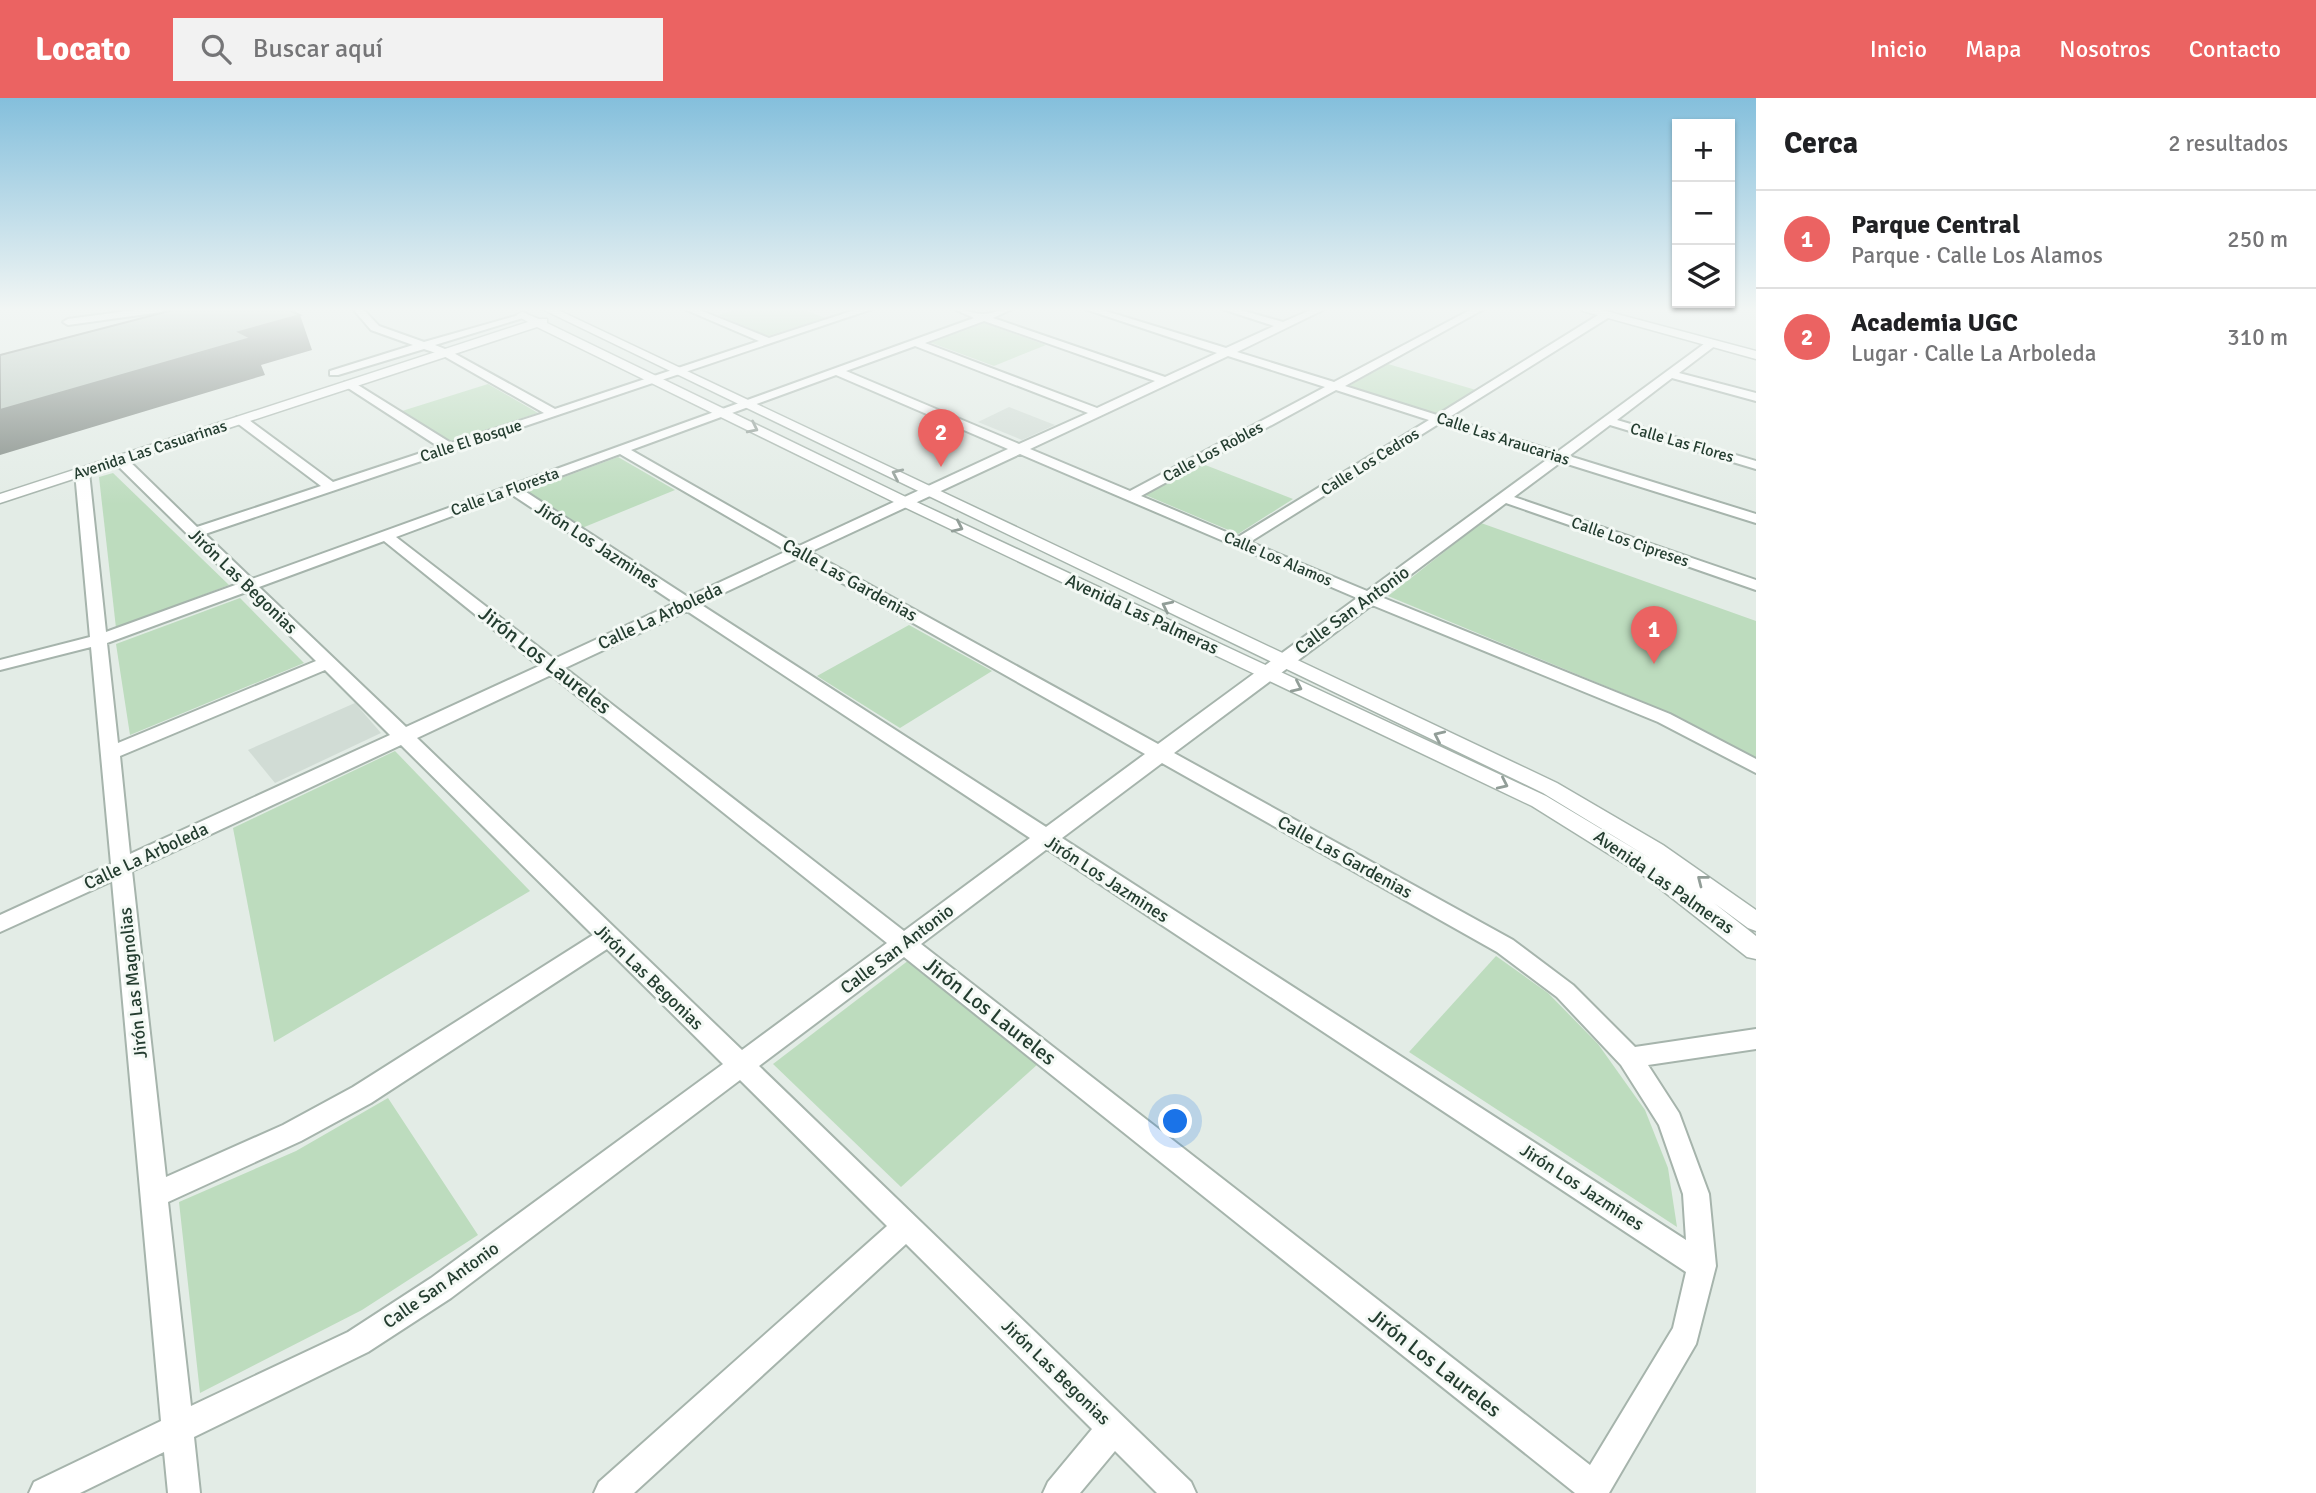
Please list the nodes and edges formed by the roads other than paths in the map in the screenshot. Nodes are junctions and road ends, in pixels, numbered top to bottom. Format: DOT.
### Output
graph roads {
  1 [pos="380,374"];
  2 [pos="484,374"];
  3 [pos="645,374"];
  4 [pos="671,374"];
  5 [pos="687,374"];
  6 [pos="827,374"];
  7 [pos="843,374"];
  8 [pos="998,374"];
  9 [pos="1145,374"];
  10 [pos="1180,374"];
  11 [pos="1297,374"];
  12 [pos="1357,374"];
  13 [pos="1511,374"];
  14 [pos="1671,374"];
  15 [pos="655,380"];
  16 [pos="1165,381"];
  17 [pos="349,384"];
  18 [pos="1335,386"];
  19 [pos="1756,397"];
  20 [pos="748,403"];
  21 [pos="722,412"];
  22 [pos="1097,412"];
  23 [pos="553,413"];
  24 [pos="1439,419"];
  25 [pos="241,420"];
  26 [pos="1608,421"];
  27 [pos="449,448"];
  28 [pos="620,449"];
  29 [pos="1019,449"];
  30 [pos="1559,457"];
  31 [pos="120,460"];
  32 [pos="1756,465"];
  33 [pos="82,472"];
  34 [pos="330,487"];
  35 [pos="512,489"];
  36 [pos="931,490"];
  37 [pos="1131,496"];
  38 [pos="1504,498"];
  39 [pos="0,499"];
  40 [pos="905,502"];
  41 [pos="1756,519"];
  42 [pos="194,533"];
  43 [pos="385,535"];
  44 [pos="1239,543"];
  45 [pos="798,551"];
  46 [pos="248,585"];
  47 [pos="1756,586"];
  48 [pos="1369,598"];
  49 [pos="686,604"];
  50 [pos="99,640"];
  51 [pos="327,663"];
  52 [pos="0,665"];
  53 [pos="552,666"];
  54 [pos="1275,668"];
  55 [pos="402,736"];
  56 [pos="1161,753"];
  57 [pos="110,754"];
  58 [pos="1756,767"];
  59 [pos="1045,839"];
  60 [pos="121,868"];
  61 [pos="1756,922"];
  62 [pos="0,924"];
  63 [pos="608,937"];
  64 [pos="904,944"];
  65 [pos="1756,950"];
  66 [pos="1756,1040"];
  67 [pos="1630,1058"];
  68 [pos="740,1066"];
  69 [pos="154,1195"];
  70 [pos="906,1226"];
  71 [pos="1702,1266"];
  72 [pos="1114,1428"];
  73 [pos="177,1429"];
  74 [pos="1592,1491"];
  75 [pos="45,1493"];
  76 [pos="184,1493"];
  77 [pos="610,1493"];
  78 [pos="1059,1493"];
  79 [pos="1180,1493"];
  1 -- 17 [label="street, Avenida Las Casuarinas"];
  2 -- 23 [label="street"];
  3 -- 15 [label="street, Avenida Las Palmeras"];
  4 -- 15 [label="street, Calle El Bosque"];
  5 -- 20 [label="street, Avenida Las Palmeras"];
  6 -- 20 [label="street, Calle La Floresta"];
  7 -- 29 [label="street, Calle Los Alamos"];
  8 -- 22 [label="street"];
  9 -- 16 [label="street"];
  10 -- 16 [label="street, Calle La Arboleda"];
  11 -- 18 [label="street, Calle Las Araucarias"];
  12 -- 18 [label="street, Calle Los Robles"];
  13 -- 24 [label="street, Calle Los Cedros"];
  14 -- 19 [label="street"];
  14 -- 26 [label="street, Calle San Antonio"];
  15 -- 21 [label="street, Avenida Las Palmeras"];
  15 -- 23 [label="street, Calle El Bosque"];
  16 -- 22 [label="street, Calle La Arboleda"];
  17 -- 25 [label="street, Avenida Las Casuarinas"];
  17 -- 27 [label="street"];
  18 -- 24 [label="street, Calle Las Araucarias"];
  18 -- 37 [label="street, Calle Los Robles"];
  20 -- 21 [label="street, Calle La Floresta"];
  36 -- 20 [label="street, Avenida Las Palmeras, one-way"];
  21 -- 28 [label="street, Calle La Floresta"];
  21 -- 40 [label="street, Avenida Las Palmeras, one-way"];
  22 -- 29 [label="street, Calle La Arboleda"];
  23 -- 27 [label="street, Calle El Bosque"];
  24 -- 30 [label="street, Calle Las Araucarias"];
  24 -- 44 [label="street, Calle Los Cedros"];
  25 -- 31 [label="street, Avenida Las Casuarinas"];
  25 -- 34 [label="street"];
  26 -- 30 [label="street, Calle San Antonio"];
  26 -- 32 [label="street, Calle Las Flores"];
  27 -- 34 [label="street, Calle El Bosque"];
  28 -- 35 [label="street, Calle La Floresta"];
  28 -- 45 [label="street, Calle Las Gardenias"];
  29 -- 36 [label="street, Calle La Arboleda"];
  29 -- 37 [label="street, Calle Los Alamos"];
  30 -- 38 [label="street, Calle San Antonio"];
  30 -- 41 [label="street, Calle Las Araucarias"];
  31 -- 33 [label="street, Avenida Las Casuarinas"];
  31 -- 42 [label="street, Jirón Las Begonias"];
  33 -- 39 [label="street, Avenida Las Casuarinas"];
  33 -- 50 [label="street, Jirón Las Magnolias"];
  34 -- 42 [label="street, Calle El Bosque"];
  35 -- 43 [label="street, Calle La Floresta"];
  35 -- 49 [label="street, Jirón Los Jazmines"];
  36 -- 40 [label="street, Calle La Arboleda"];
  54 -- 36 [label="street, Avenida Las Palmeras, one-way"];
  37 -- 44 [label="street, Calle Los Alamos"];
  38 -- 47 [label="street, Calle Los Cipreses"];
  38 -- 48 [label="street, Calle San Antonio"];
  40 -- 45 [label="street, Calle La Arboleda"];
  40 -- 54 [label="street, Avenida Las Palmeras, one-way"];
  42 -- 46 [label="street, Jirón Las Begonias"];
  43 -- 46 [label="street, Calle La Floresta"];
  43 -- 53 [label="street, Jirón Los Laureles"];
  44 -- 48 [label="street, Calle Los Alamos"];
  45 -- 49 [label="street, Calle La Arboleda"];
  45 -- 56 [label="street, Calle Las Gardenias"];
  46 -- 50 [label="street, Calle La Floresta"];
  46 -- 51 [label="street, Jirón Las Begonias"];
  48 -- 54 [label="street, Calle San Antonio"];
  48 -- 58 [label="street, Calle Los Alamos"];
  49 -- 53 [label="street, Calle La Arboleda"];
  49 -- 59 [label="street, Jirón Los Jazmines"];
  50 -- 52 [label="street, Calle La Floresta"];
  50 -- 57 [label="street, Jirón Las Magnolias"];
  51 -- 55 [label="street, Jirón Las Begonias"];
  51 -- 57 [label="street"];
  53 -- 55 [label="street, Calle La Arboleda"];
  53 -- 64 [label="street, Jirón Los Laureles"];
  54 -- 56 [label="street, Calle San Antonio"];
  61 -- 54 [label="street, Avenida Las Palmeras, one-way"];
  54 -- 65 [label="street, Avenida Las Palmeras, one-way"];
  55 -- 60 [label="street, Calle La Arboleda"];
  55 -- 63 [label="street, Jirón Las Begonias"];
  56 -- 59 [label="street, Calle San Antonio"];
  56 -- 67 [label="street, Calle Las Gardenias"];
  57 -- 60 [label="street, Jirón Las Magnolias"];
  59 -- 64 [label="street, Calle San Antonio"];
  59 -- 71 [label="street, Jirón Los Jazmines"];
  60 -- 62 [label="street, Calle La Arboleda"];
  60 -- 69 [label="street, Jirón Las Magnolias"];
  63 -- 68 [label="street, Jirón Las Begonias"];
  63 -- 69 [label="street"];
  64 -- 68 [label="street, Calle San Antonio"];
  64 -- 74 [label="street, Jirón Los Laureles"];
  66 -- 67 [label="street"];
  67 -- 71 [label="street, Calle Las Gardenias"];
  68 -- 70 [label="street, Jirón Las Begonias"];
  68 -- 73 [label="street, Calle San Antonio"];
  69 -- 73 [label="street, Jirón Las Magnolias"];
  70 -- 72 [label="street, Jirón Las Begonias"];
  70 -- 77 [label="street"];
  71 -- 74 [label="street, Calle Las Gardenias"];
  72 -- 78 [label="street"];
  72 -- 79 [label="street, Jirón Las Begonias"];
  73 -- 75 [label="street, Calle San Antonio"];
  73 -- 76 [label="street, Jirón Las Magnolias"];
}
